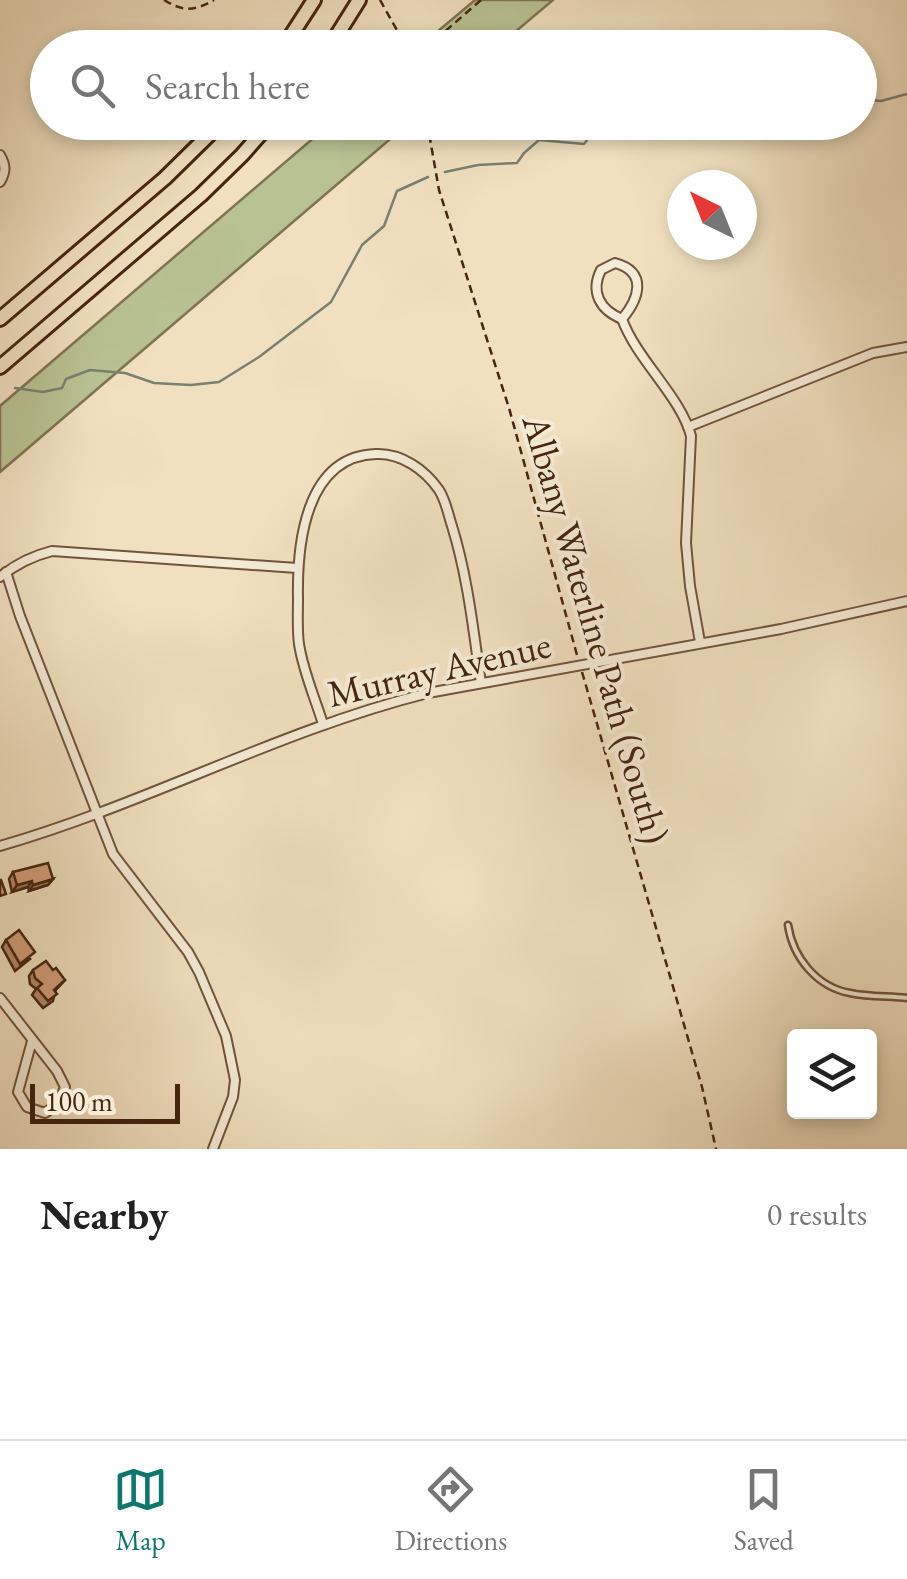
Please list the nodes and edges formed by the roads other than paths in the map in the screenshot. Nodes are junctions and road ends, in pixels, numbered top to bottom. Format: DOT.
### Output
graph roads {
  1 [pos="314,0"];
  2 [pos="359,0"];
  3 [pos="294,30"];
  4 [pos="340,30"];
  5 [pos="204,140"];
  6 [pos="255,140"];
  7 [pos="0,155"];
  8 [pos="0,182"];
  9 [pos="0,318"];
  10 [pos="622,319"];
  11 [pos="907,347"];
  12 [pos="0,367"];
  13 [pos="688,428"];
  14 [pos="297,568"];
  15 [pos="3,575"];
  16 [pos="907,601"];
  17 [pos="700,642"];
  18 [pos="481,683"];
  19 [pos="324,724"];
  20 [pos="96,813"];
  21 [pos="0,846"];
  22 [pos="788,925"];
  23 [pos="0,998"];
  24 [pos="907,998"];
  25 [pos="32,1041"];
  26 [pos="213,1149"];
  1 -- 3 [label="main road"];
  2 -- 4 [label="main road"];
  5 -- 9 [label="main road"];
  6 -- 12 [label="main road"];
  7 -- 8 [label="street"];
  10 -- 10 [label="street"];
  10 -- 13 [label="street"];
  11 -- 13 [label="street"];
  13 -- 17 [label="street"];
  14 -- 15 [label="street"];
  14 -- 18 [label="street"];
  14 -- 19 [label="street"];
  15 -- 20 [label="street"];
  16 -- 17 [label="street, Murray Avenue"];
  17 -- 18 [label="street, Murray Avenue"];
  18 -- 19 [label="street, Murray Avenue"];
  19 -- 20 [label="street, Murray Avenue"];
  20 -- 21 [label="street, Murray Avenue"];
  20 -- 26 [label="street"];
  22 -- 24 [label="lane"];
  23 -- 25 [label="street"];
  25 -- 25 [label="street"];
}
